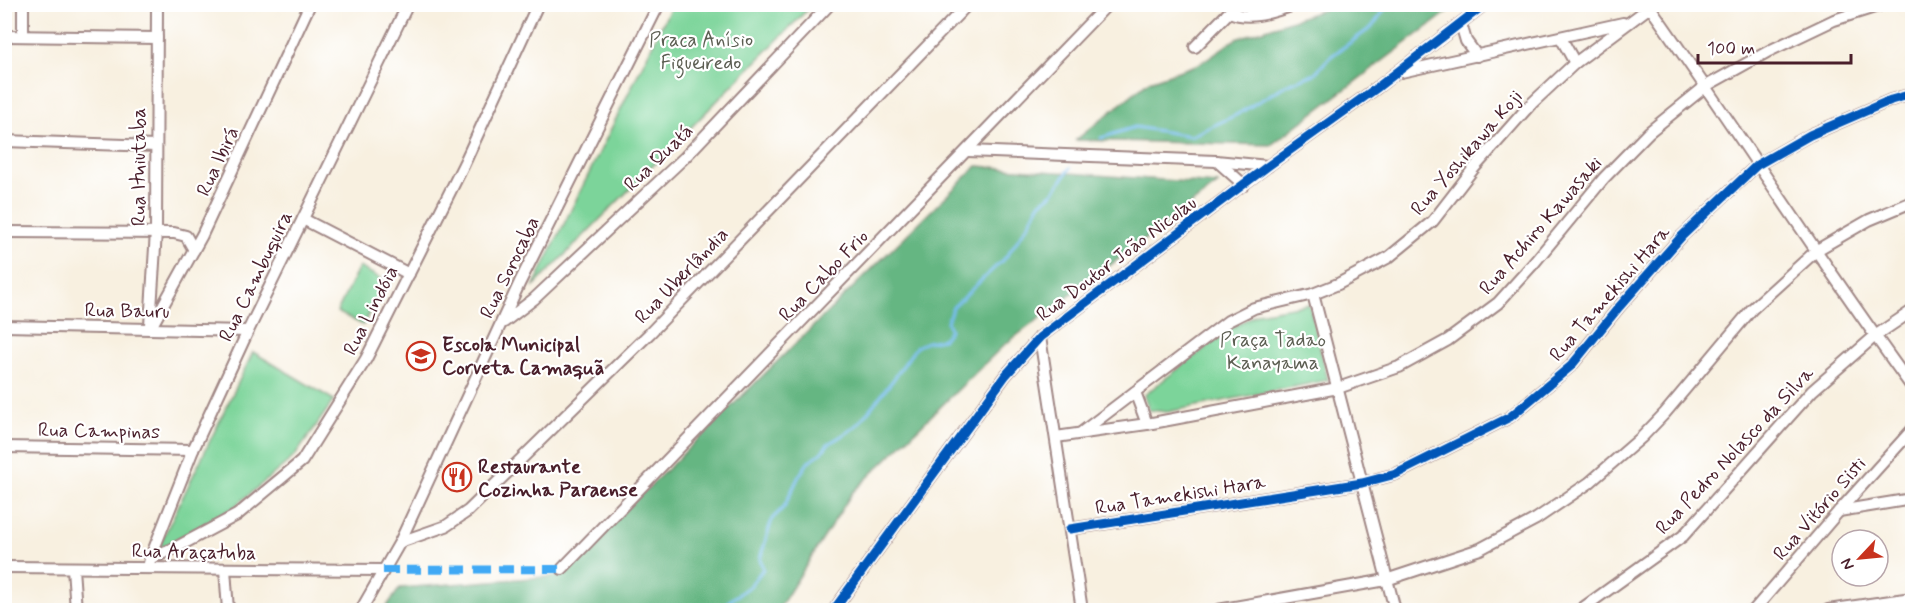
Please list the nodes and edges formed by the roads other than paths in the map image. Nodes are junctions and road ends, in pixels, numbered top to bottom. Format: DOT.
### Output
graph roads {
  1 [pos="23,4"];
  2 [pos="157,4"];
  3 [pos="310,4"];
  4 [pos="408,4"];
  5 [pos="538,4"];
  6 [pos="659,4"];
  7 [pos="830,4"];
  8 [pos="968,4"];
  9 [pos="1108,4"];
  10 [pos="1298,4"];
  11 [pos="1485,4"];
  12 [pos="1884,4"];
  13 [pos="1652,6"];
  14 [pos="1233,8"];
  15 [pos="1629,22"];
  16 [pos="1461,24"];
  17 [pos="4,36"];
  18 [pos="23,36"];
  19 [pos="157,38"];
  20 [pos="1562,38"];
  21 [pos="1195,46"];
  22 [pos="1477,56"];
  23 [pos="1575,63"];
  24 [pos="1396,73"];
  25 [pos="1706,86"];
  26 [pos="1912,94"];
  27 [pos="4,141"];
  28 [pos="156,146"];
  29 [pos="968,151"];
  30 [pos="1216,161"];
  31 [pos="1757,165"];
  32 [pos="1268,166"];
  33 [pos="1244,185"];
  34 [pos="1912,202"];
  35 [pos="303,219"];
  36 [pos="4,232"];
  37 [pos="156,232"];
  38 [pos="194,250"];
  39 [pos="1817,250"];
  40 [pos="409,274"];
  41 [pos="520,282"];
  42 [pos="1313,294"];
  43 [pos="534,299"];
  44 [pos="1912,312"];
  45 [pos="501,324"];
  46 [pos="4,326"];
  47 [pos="150,329"];
  48 [pos="248,331"];
  49 [pos="1875,336"];
  50 [pos="1040,337"];
  51 [pos="1912,387"];
  52 [pos="1338,388"];
  53 [pos="1135,392"];
  54 [pos="1147,424"];
  55 [pos="1912,430"];
  56 [pos="1082,433"];
  57 [pos="1056,438"];
  58 [pos="4,447"];
  59 [pos="193,450"];
  60 [pos="1362,483"];
  61 [pos="1912,499"];
  62 [pos="1839,511"];
  63 [pos="1070,529"];
  64 [pos="399,542"];
  65 [pos="149,564"];
  66 [pos="4,567"];
  67 [pos="73,568"];
  68 [pos="225,569"];
  69 [pos="562,569"];
  70 [pos="383,570"];
  71 [pos="1386,580"];
  72 [pos="1912,598"];
  73 [pos="836,607"];
  74 [pos="1585,609"];
  75 [pos="76,610"];
  76 [pos="228,610"];
  77 [pos="361,610"];
  78 [pos="1082,610"];
  79 [pos="1218,610"];
  80 [pos="1395,610"];
  81 [pos="1754,610"];
  82 [pos="1828,610"];
  1 -- 18 [label="street"];
  2 -- 19 [label="street, Rua Ituiutaba"];
  3 -- 38 [label="street, Rua Ibirá"];
  4 -- 35 [label="street, Rua Cambuquira"];
  5 -- 40 [label="street, Rua Lindóia"];
  6 -- 41 [label="street, Rua Sorocaba"];
  7 -- 43 [label="street, Rua Quatá"];
  8 -- 64 [label="street, Rua Uberlândia"];
  9 -- 29 [label="street, Rua Cabo Frio"];
  10 -- 14 [label="street"];
  11 -- 16 [label="street, Rua Doutor João Nicolau"];
  12 -- 25 [label="street, Rua Achiro Kawasaki"];
  13 -- 15 [label="street, Rua Yoshikawa Koji"];
  13 -- 25 [label="street"];
  14 -- 21 [label="street"];
  15 -- 20 [label="street"];
  15 -- 23 [label="street, Rua Yoshikawa Koji"];
  16 -- 22 [label="street"];
  16 -- 24 [label="street, Rua Doutor João Nicolau"];
  17 -- 18 [label="street"];
  18 -- 19 [label="street"];
  19 -- 28 [label="street, Rua Ituiutaba"];
  20 -- 22 [label="street"];
  20 -- 23 [label="street"];
  22 -- 24 [label="street"];
  23 -- 42 [label="street, Rua Yoshikawa Koji"];
  24 -- 32 [label="street, Rua Doutor João Nicolau"];
  25 -- 31 [label="street"];
  25 -- 52 [label="street, Rua Achiro Kawasaki"];
  26 -- 31 [label="street, Rua Tamekishi Hara"];
  27 -- 28 [label="street"];
  28 -- 37 [label="street, Rua Ituiutaba"];
  29 -- 30 [label="street"];
  29 -- 69 [label="street, Rua Cabo Frio"];
  30 -- 32 [label="street"];
  30 -- 33 [label="street"];
  31 -- 39 [label="street"];
  31 -- 60 [label="street, Rua Tamekishi Hara"];
  32 -- 33 [label="street, Rua Doutor João Nicolau"];
  33 -- 50 [label="street, Rua Doutor João Nicolau"];
  34 -- 39 [label="street"];
  35 -- 40 [label="street"];
  35 -- 48 [label="street, Rua Cambuquira"];
  36 -- 37 [label="street"];
  37 -- 38 [label="street"];
  37 -- 47 [label="street, Rua Ituiutaba"];
  38 -- 47 [label="street, Rua Ibirá"];
  39 -- 49 [label="street"];
  39 -- 71 [label="street"];
  40 -- 65 [label="street, Rua Lindóia"];
  41 -- 43 [label="street"];
  41 -- 45 [label="street, Rua Sorocaba"];
  42 -- 52 [label="street"];
  42 -- 53 [label="street, Rua Yoshikawa Koji"];
  43 -- 45 [label="street, Rua Quatá"];
  44 -- 49 [label="street, Rua Pedro Nolasco da Silva"];
  45 -- 64 [label="street, Rua Sorocaba"];
  46 -- 47 [label="street, Rua Bauru"];
  47 -- 48 [label="street, Rua Bauru"];
  48 -- 59 [label="street, Rua Cambuquira"];
  49 -- 51 [label="street"];
  49 -- 74 [label="street, Rua Pedro Nolasco da Silva"];
  50 -- 57 [label="street"];
  50 -- 73 [label="street, Rua Doutor João Nicolau"];
  52 -- 54 [label="street, Rua Achiro Kawasaki"];
  52 -- 60 [label="street"];
  53 -- 54 [label="street"];
  53 -- 56 [label="street, Rua Yoshikawa Koji"];
  54 -- 56 [label="street, Rua Achiro Kawasaki"];
  55 -- 62 [label="street, Rua Vitório Sisti"];
  56 -- 57 [label="street, Rua Achiro Kawasaki"];
  57 -- 63 [label="street"];
  58 -- 59 [label="street, Rua Campinas"];
  59 -- 65 [label="street, Rua Cambuquira"];
  60 -- 63 [label="street, Rua Tamekishi Hara"];
  60 -- 71 [label="street"];
  61 -- 62 [label="street"];
  62 -- 81 [label="street, Rua Vitório Sisti"];
  63 -- 78 [label="street"];
  64 -- 70 [label="street, Rua Sorocaba"];
  65 -- 67 [label="street, Rua Araçatuba"];
  65 -- 68 [label="street, Rua Araçatuba"];
  66 -- 67 [label="street, Rua Araçatuba"];
  67 -- 75 [label="street"];
  68 -- 70 [label="street, Rua Araçatuba"];
  68 -- 76 [label="street"];
  70 -- 77 [label="street, Rua Sorocaba"];
  71 -- 79 [label="street"];
  71 -- 80 [label="street"];
  72 -- 82 [label="street"];
}
